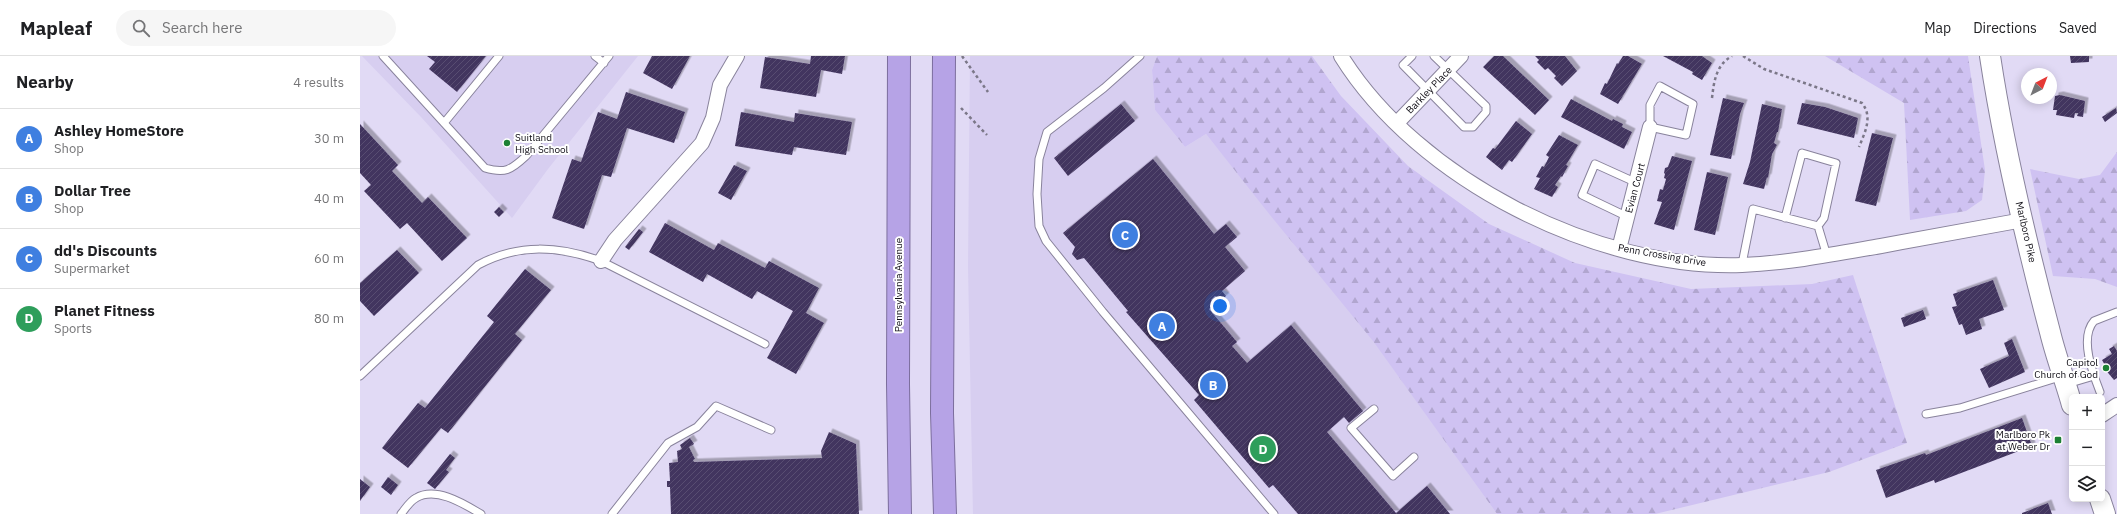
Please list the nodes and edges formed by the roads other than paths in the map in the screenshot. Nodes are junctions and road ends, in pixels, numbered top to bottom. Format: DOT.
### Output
graph roads {
  1 [pos="383,56"];
  2 [pos="499,56"];
  3 [pos="595,56"];
  4 [pos="609,56"];
  5 [pos="736,56"];
  6 [pos="899,56"];
  7 [pos="944,56"];
  8 [pos="1140,56"];
  9 [pos="1341,56"];
  10 [pos="1412,56"];
  11 [pos="1434,56"];
  12 [pos="1461,56"];
  13 [pos="1990,56"];
  14 [pos="604,63"];
  15 [pos="1447,70"];
  16 [pos="1428,90"];
  17 [pos="444,123"];
  18 [pos="1397,123"];
  19 [pos="1650,127"];
  20 [pos="1637,184"];
  21 [pos="1628,217"];
  22 [pos="1785,218"];
  23 [pos="2023,220"];
  24 [pos="1818,226"];
  25 [pos="1619,249"];
  26 [pos="1827,256"];
  27 [pos="601,261"];
  28 [pos="1742,264"];
  29 [pos="2117,312"];
  30 [pos="765,344"];
  31 [pos="360,376"];
  32 [pos="2094,376"];
  33 [pos="2065,380"];
  34 [pos="2100,392"];
  35 [pos="2069,394"];
  36 [pos="2117,405"];
  37 [pos="1374,409"];
  38 [pos="2105,412"];
  39 [pos="1926,414"];
  40 [pos="771,430"];
  41 [pos="1414,457"];
  42 [pos="2101,502"];
  43 [pos="401,514"];
  44 [pos="481,514"];
  45 [pos="612,514"];
  46 [pos="900,514"];
  47 [pos="945,514"];
  48 [pos="1274,514"];
  49 [pos="2105,514"];
  1 -- 17 [label="lane"];
  2 -- 17 [label="lane"];
  3 -- 14 [label="lane"];
  4 -- 14 [label="lane"];
  5 -- 27 [label="street"];
  6 -- 46 [label="highway, Pennsylvania Avenue"];
  7 -- 47 [label="highway"];
  8 -- 48 [label="lane"];
  9 -- 18 [label="street, Penn Crossing Drive"];
  10 -- 16 [label="lane"];
  11 -- 15 [label="lane"];
  12 -- 15 [label="street, Barkley Place"];
  13 -- 23 [label="main road, Marlboro Pike"];
  14 -- 17 [label="lane"];
  15 -- 16 [label="street, Barkley Place"];
  15 -- 16 [label="lane"];
  16 -- 18 [label="street, Barkley Place"];
  18 -- 25 [label="street, Penn Crossing Drive"];
  19 -- 19 [label="lane"];
  19 -- 20 [label="street, Evian Court"];
  20 -- 21 [label="street, Evian Court"];
  20 -- 21 [label="lane"];
  21 -- 25 [label="street, Evian Court"];
  22 -- 24 [label="lane"];
  22 -- 24 [label="lane"];
  22 -- 28 [label="lane"];
  23 -- 26 [label="street, Penn Crossing Drive"];
  23 -- 33 [label="main road, Marlboro Pike"];
  24 -- 26 [label="lane"];
  25 -- 28 [label="street, Penn Crossing Drive"];
  26 -- 28 [label="street, Penn Crossing Drive"];
  27 -- 30 [label="lane"];
  27 -- 31 [label="lane"];
  29 -- 32 [label="lane"];
  32 -- 33 [label="lane"];
  32 -- 34 [label="lane"];
  33 -- 35 [label="main road, Marlboro Pike"];
  33 -- 39 [label="lane"];
  36 -- 38 [label="street"];
  37 -- 41 [label="lane"];
  40 -- 45 [label="lane"];
  42 -- 49 [label="main road"];
  43 -- 44 [label="lane"];
}
